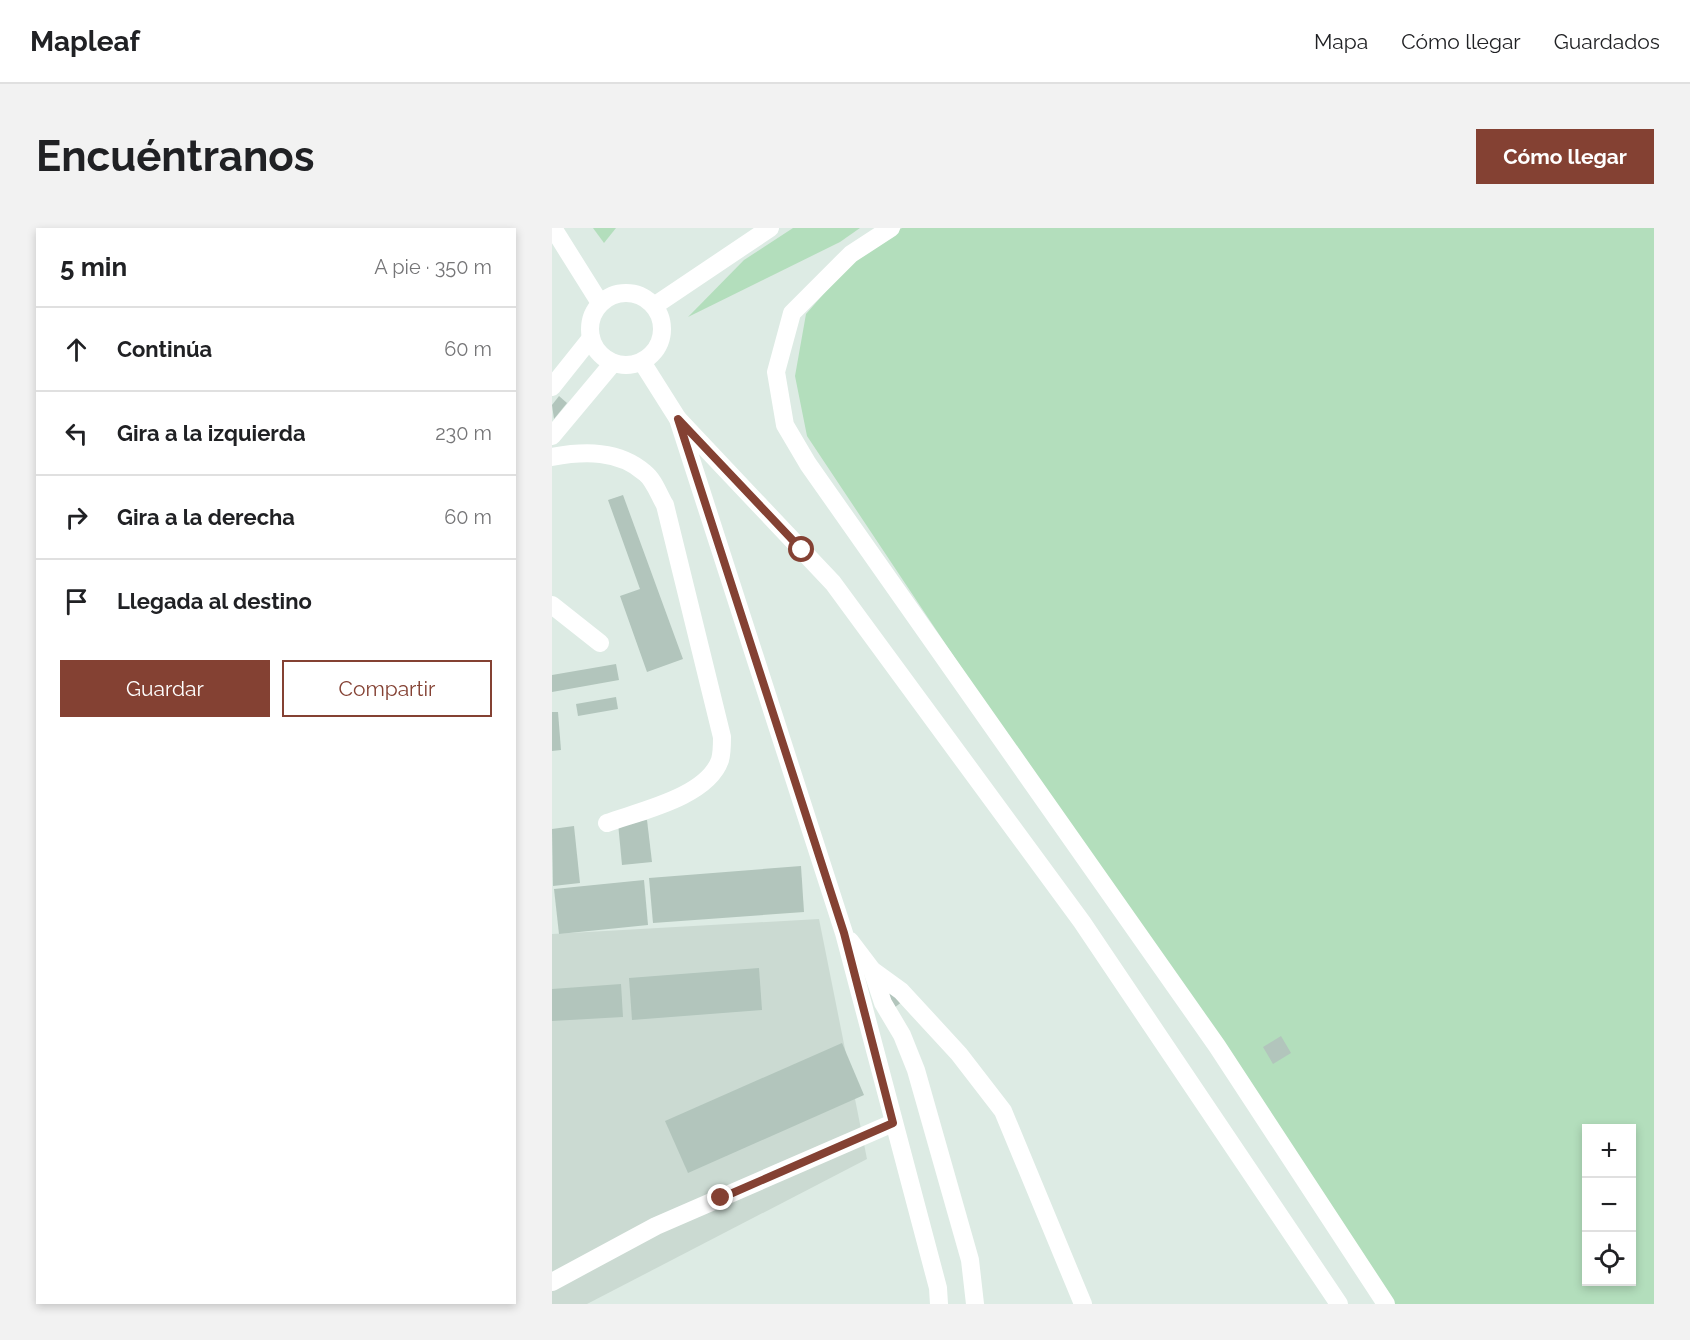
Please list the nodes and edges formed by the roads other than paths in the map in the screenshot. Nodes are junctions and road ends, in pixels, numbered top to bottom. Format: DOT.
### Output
graph roads {
  1 [pos="553,228"];
  2 [pos="770,228"];
  3 [pos="891,228"];
  4 [pos="600,303"];
  5 [pos="654,306"];
  6 [pos="591,338"];
  7 [pos="642,362"];
  8 [pos="613,363"];
  9 [pos="552,387"];
  10 [pos="678,419"];
  11 [pos="552,436"];
  12 [pos="552,457"];
  13 [pos="552,605"];
  14 [pos="600,643"];
  15 [pos="607,823"];
  16 [pos="844,933"];
  17 [pos="872,970"];
  18 [pos="893,1123"];
  19 [pos="552,1282"];
  20 [pos="939,1304"];
  21 [pos="975,1304"];
  22 [pos="1083,1304"];
  23 [pos="1339,1304"];
  24 [pos="1386,1304"];
  1 -- 4 [label="lane"];
  2 -- 5 [label="lane"];
  3 -- 24 [label="lane"];
  4 -- 5 [label="lane"];
  4 -- 6 [label="lane"];
  5 -- 7 [label="lane"];
  6 -- 8 [label="lane"];
  6 -- 9 [label="lane"];
  7 -- 8 [label="lane"];
  7 -- 10 [label="lane"];
  8 -- 11 [label="lane"];
  10 -- 16 [label="lane"];
  10 -- 23 [label="lane"];
  12 -- 15 [label="lane"];
  13 -- 14 [label="lane"];
  16 -- 17 [label="lane"];
  16 -- 18 [label="lane"];
  17 -- 21 [label="lane"];
  17 -- 22 [label="lane"];
  18 -- 19 [label="lane"];
  18 -- 20 [label="lane"];
}
